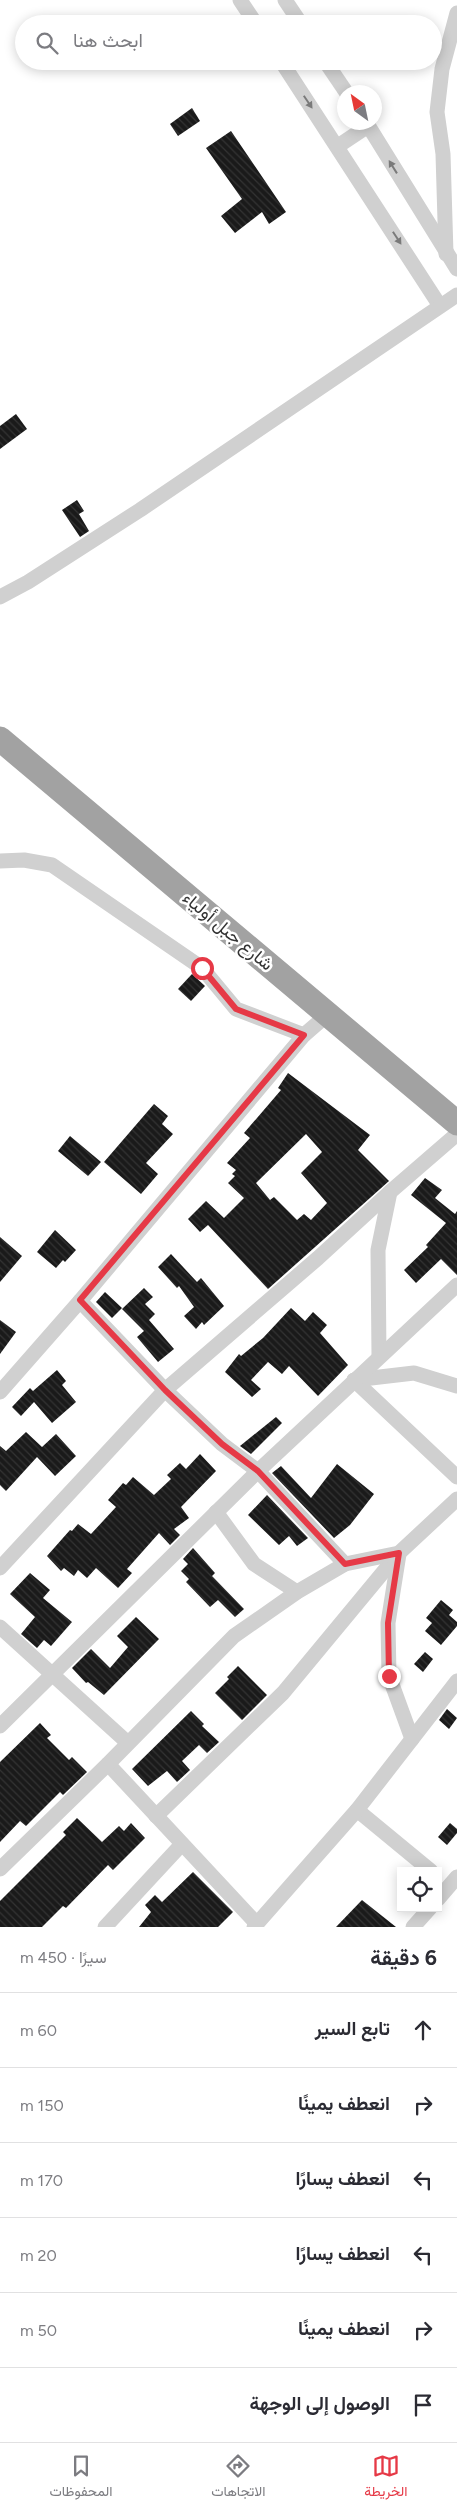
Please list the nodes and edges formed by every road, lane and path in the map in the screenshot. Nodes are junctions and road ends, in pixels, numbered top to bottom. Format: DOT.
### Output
graph roads {
  1 [pos="240,0"];
  2 [pos="285,0"];
  3 [pos="457,14"];
  4 [pos="250,15"];
  5 [pos="295,15"];
  6 [pos="442,69"];
  7 [pos="287,70"];
  8 [pos="331,70"];
  9 [pos="442,70"];
  10 [pos="341,85"];
  11 [pos="359,130"];
  12 [pos="371,130"];
  13 [pos="338,146"];
  14 [pos="446,254"];
  15 [pos="457,269"];
  16 [pos="457,295"];
  17 [pos="440,306"];
  18 [pos="0,597"];
  19 [pos="0,738"];
  20 [pos="0,861"];
  21 [pos="327,1015"];
  22 [pos="304,1035"];
  23 [pos="457,1123"];
  24 [pos="457,1134"];
  25 [pos="390,1192"];
  26 [pos="457,1285"];
  27 [pos="80,1300"];
  28 [pos="379,1356"];
  29 [pos="354,1380"];
  30 [pos="457,1386"];
  31 [pos="165,1390"];
  32 [pos="0,1392"];
  33 [pos="258,1471"];
  34 [pos="457,1477"];
  35 [pos="457,1498"];
  36 [pos="216,1512"];
  37 [pos="399,1553"];
  38 [pos="345,1564"];
  39 [pos="0,1568"];
  40 [pos="297,1592"];
  41 [pos="0,1627"];
  42 [pos="52,1674"];
  43 [pos="457,1680"];
  44 [pos="0,1726"];
  45 [pos="412,1739"];
  46 [pos="128,1743"];
  47 [pos="108,1764"];
  48 [pos="358,1810"];
  49 [pos="156,1816"];
  50 [pos="182,1844"];
  51 [pos="426,1867"];
  52 [pos="0,1869"];
  53 [pos="450,1883"];
  54 [pos="442,1894"];
  55 [pos="426,1912"];
  56 [pos="256,1926"];
  57 [pos="105,1927"];
  58 [pos="413,1927"];
  1 -- 4 [label="street"];
  2 -- 5 [label="street"];
  3 -- 6 [label="street"];
  7 -- 13 [label="street, one-way"];
  8 -- 10 [label="street"];
  9 -- 14 [label="street"];
  11 -- 13 [label="street"];
  14 -- 12 [label="street, one-way"];
  13 -- 17 [label="street, one-way"];
  14 -- 15 [label="street"];
  16 -- 17 [label="street"];
  17 -- 18 [label="street"];
  19 -- 21 [label="highway, شارع جبل أولياء"];
  20 -- 22 [label="street"];
  21 -- 22 [label="street"];
  21 -- 23 [label="highway, شارع جبل أولياء"];
  22 -- 27 [label="street"];
  24 -- 25 [label="street"];
  25 -- 28 [label="street"];
  25 -- 31 [label="street"];
  26 -- 28 [label="street"];
  27 -- 31 [label="street"];
  27 -- 32 [label="street"];
  28 -- 29 [label="street"];
  29 -- 30 [label="street"];
  29 -- 33 [label="street"];
  29 -- 34 [label="street"];
  31 -- 33 [label="street"];
  31 -- 39 [label="street"];
  33 -- 36 [label="street"];
  33 -- 38 [label="street"];
  35 -- 37 [label="street"];
  36 -- 40 [label="street"];
  36 -- 42 [label="street"];
  37 -- 38 [label="street"];
  37 -- 45 [label="street"];
  37 -- 49 [label="street"];
  38 -- 40 [label="street"];
  40 -- 46 [label="street"];
  41 -- 42 [label="street"];
  42 -- 44 [label="street"];
  42 -- 46 [label="street"];
  43 -- 45 [label="street"];
  45 -- 48 [label="street"];
  46 -- 47 [label="street"];
  47 -- 49 [label="street"];
  47 -- 52 [label="street"];
  48 -- 51 [label="street"];
  48 -- 56 [label="street"];
  49 -- 50 [label="street"];
  50 -- 56 [label="street"];
  50 -- 57 [label="street"];
  53 -- 54 [label="street"];
  55 -- 58 [label="street"];
}
